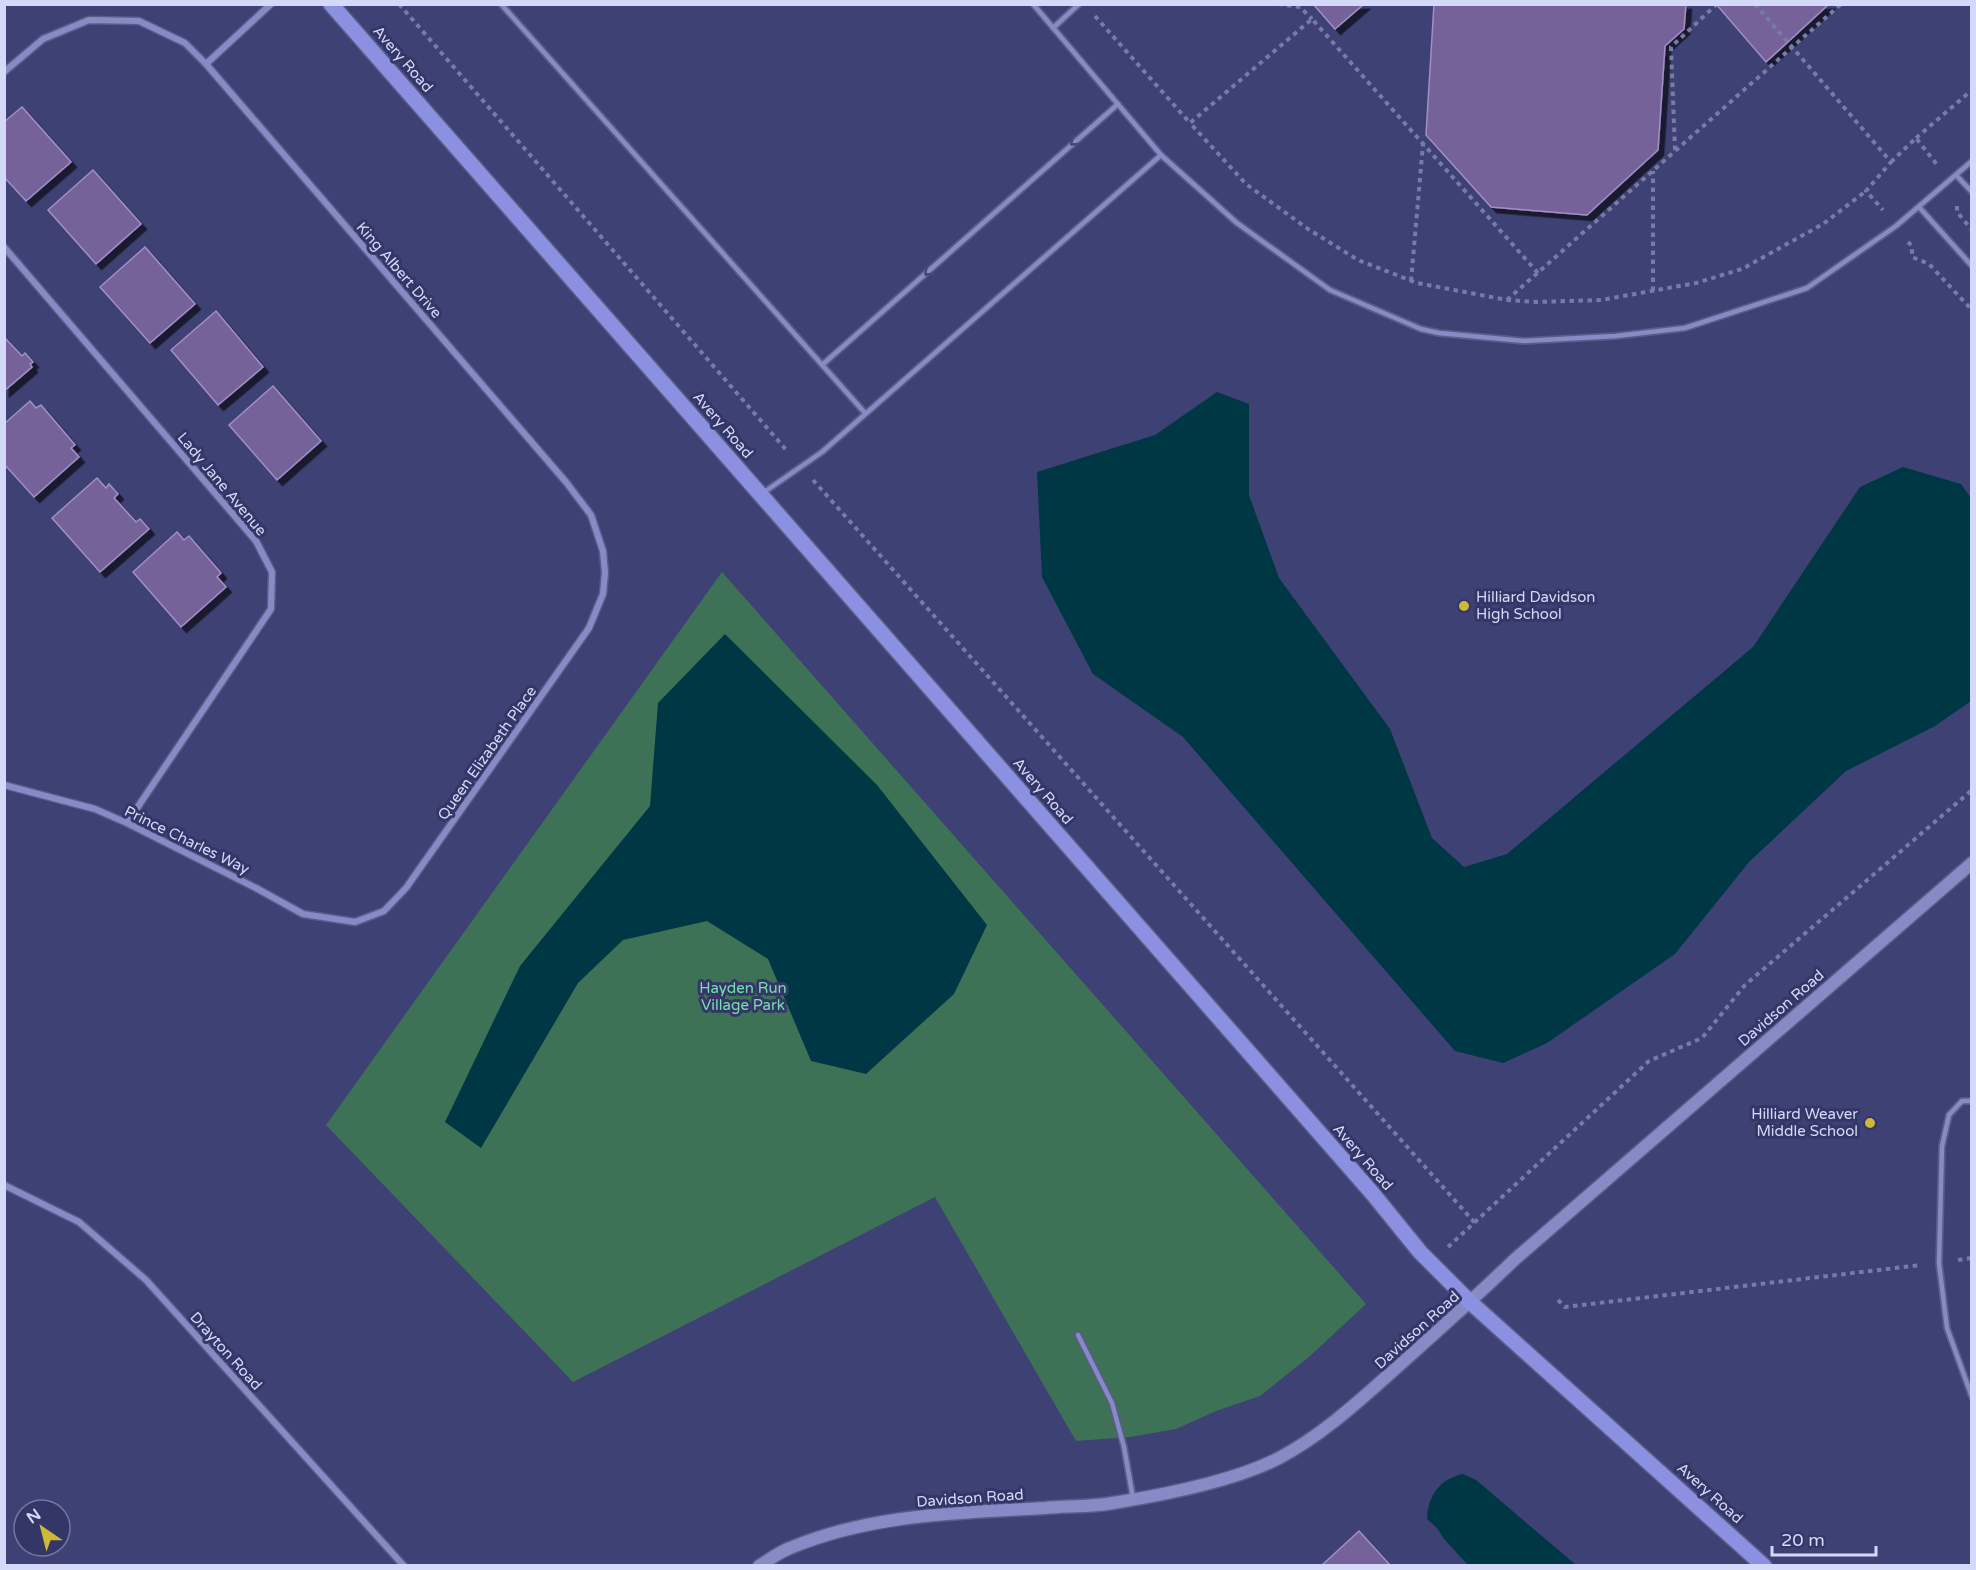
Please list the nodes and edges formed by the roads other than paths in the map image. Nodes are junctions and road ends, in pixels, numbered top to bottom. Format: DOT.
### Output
graph roads {
  1 [pos="272,4"];
  2 [pos="331,4"];
  3 [pos="501,4"];
  4 [pos="1033,4"];
  5 [pos="1079,4"];
  6 [pos="1053,28"];
  7 [pos="206,64"];
  8 [pos="4,72"];
  9 [pos="1118,104"];
  10 [pos="1161,155"];
  11 [pos="1971,161"];
  12 [pos="1956,175"];
  13 [pos="1971,192"];
  14 [pos="1919,207"];
  15 [pos="4,247"];
  16 [pos="1971,266"];
  17 [pos="822,365"];
  18 [pos="865,413"];
  19 [pos="760,495"];
  20 [pos="605,573"];
  21 [pos="4,785"];
  22 [pos="127,823"];
  23 [pos="1971,862"];
  24 [pos="355,921"];
  25 [pos="1971,1101"];
  26 [pos="4,1185"];
  27 [pos="1470,1302"];
  28 [pos="1078,1335"];
  29 [pos="1971,1397"];
  30 [pos="1133,1498"];
  31 [pos="404,1566"];
  32 [pos="759,1566"];
  33 [pos="1764,1566"];
  1 -- 7 [label="street"];
  2 -- 19 [label="main road, Avery Road"];
  3 -- 17 [label="lane"];
  4 -- 6 [label="lane"];
  5 -- 6 [label="lane"];
  6 -- 9 [label="lane"];
  7 -- 8 [label="street, King Albert Drive"];
  7 -- 20 [label="street, King Albert Drive"];
  9 -- 10 [label="lane"];
  9 -- 17 [label="lane, one-way"];
  10 -- 14 [label="lane"];
  10 -- 18 [label="lane"];
  11 -- 12 [label="lane"];
  12 -- 13 [label="lane"];
  12 -- 14 [label="lane"];
  14 -- 16 [label="lane"];
  15 -- 22 [label="street, Lady Jane Avenue"];
  17 -- 18 [label="lane"];
  18 -- 19 [label="lane"];
  19 -- 27 [label="main road, Avery Road"];
  20 -- 24 [label="street, Queen Elizabeth Place"];
  21 -- 22 [label="street, Prince Charles Way"];
  22 -- 24 [label="street, Prince Charles Way"];
  23 -- 27 [label="street, Davidson Road"];
  25 -- 29 [label="lane"];
  26 -- 31 [label="street, Drayton Road"];
  27 -- 30 [label="street, Davidson Road"];
  27 -- 33 [label="main road, Avery Road"];
  28 -- 30 [label="lane"];
  30 -- 32 [label="street, Davidson Road"];
}
